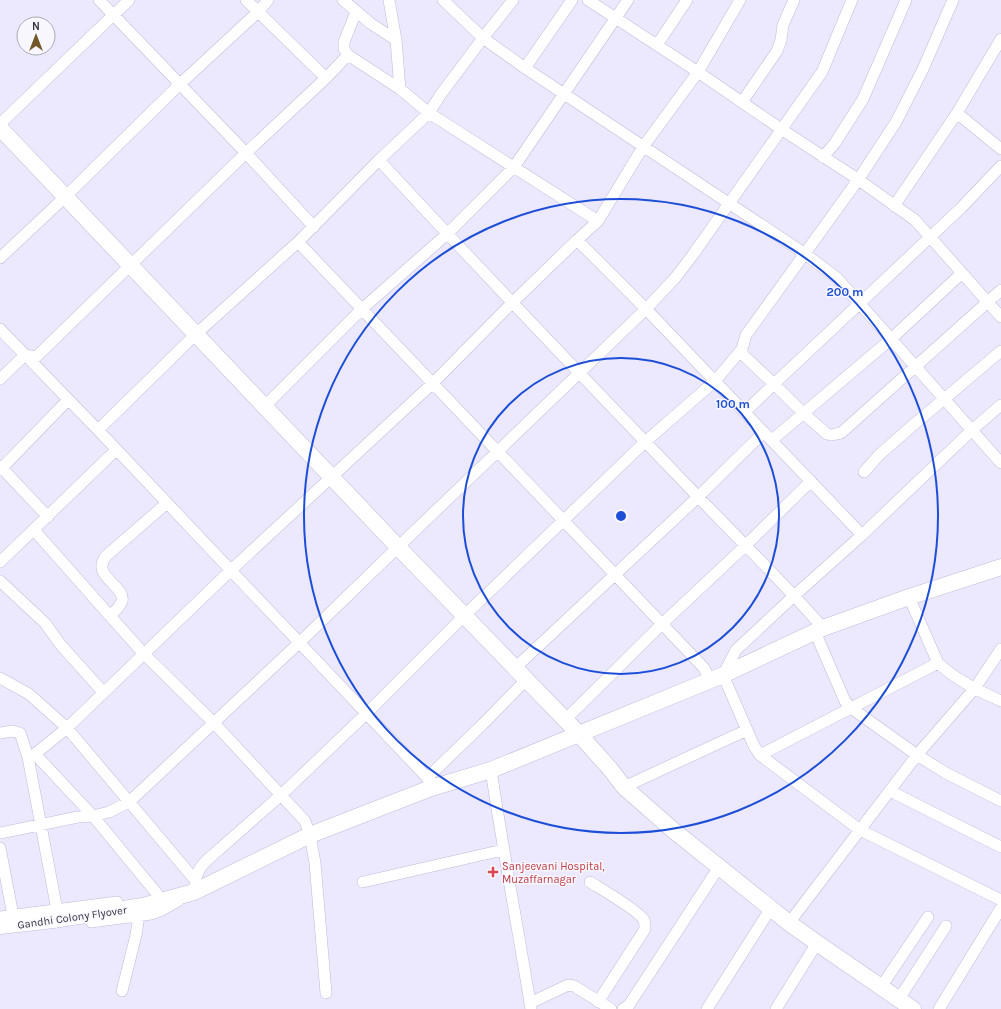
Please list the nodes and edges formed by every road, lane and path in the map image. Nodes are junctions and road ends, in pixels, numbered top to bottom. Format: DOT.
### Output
graph roads {
  1 [pos="99,0"];
  2 [pos="129,0"];
  3 [pos="246,0"];
  4 [pos="268,0"];
  5 [pos="389,0"];
  6 [pos="443,0"];
  7 [pos="513,0"];
  8 [pos="572,0"];
  9 [pos="588,0"];
  10 [pos="628,0"];
  11 [pos="687,0"];
  12 [pos="740,0"];
  13 [pos="794,0"];
  14 [pos="852,0"];
  15 [pos="906,0"];
  16 [pos="952,0"];
  17 [pos="351,5"];
  18 [pos="259,11"];
  19 [pos="114,15"];
  20 [pos="616,18"];
  21 [pos="483,38"];
  22 [pos="1001,39"];
  23 [pos="396,40"];
  24 [pos="657,45"];
  25 [pos="348,55"];
  26 [pos="525,68"];
  27 [pos="698,72"];
  28 [pos="326,78"];
  29 [pos="180,84"];
  30 [pos="400,89"];
  31 [pos="564,94"];
  32 [pos="742,102"];
  33 [pos="429,113"];
  34 [pos="957,113"];
  35 [pos="0,124"];
  36 [pos="0,128"];
  37 [pos="781,130"];
  38 [pos="644,146"];
  39 [pos="1001,149"];
  40 [pos="246,153"];
  41 [pos="823,156"];
  42 [pos="379,160"];
  43 [pos="1001,166"];
  44 [pos="514,167"];
  45 [pos="858,180"];
  46 [pos="65,197"];
  47 [pos="728,203"];
  48 [pos="894,206"];
  49 [pos="598,221"];
  50 [pos="314,227"];
  51 [pos="447,234"];
  52 [pos="930,237"];
  53 [pos="577,240"];
  54 [pos="298,242"];
  55 [pos="804,253"];
  56 [pos="0,258"];
  57 [pos="130,265"];
  58 [pos="962,273"];
  59 [pos="1001,290"];
  60 [pos="987,302"];
  61 [pos="512,303"];
  62 [pos="860,303"];
  63 [pos="362,309"];
  64 [pos="646,309"];
  65 [pos="1001,317"];
  66 [pos="0,329"];
  67 [pos="196,334"];
  68 [pos="891,339"];
  69 [pos="1001,351"];
  70 [pos="740,352"];
  71 [pos="25,355"];
  72 [pos="916,366"];
  73 [pos="579,373"];
  74 [pos="0,379"];
  75 [pos="715,381"];
  76 [pos="433,383"];
  77 [pos="774,384"];
  78 [pos="944,399"];
  79 [pos="68,400"];
  80 [pos="1001,405"];
  81 [pos="265,406"];
  82 [pos="745,412"];
  83 [pos="803,413"];
  84 [pos="98,430"];
  85 [pos="972,430"];
  86 [pos="764,432"];
  87 [pos="772,440"];
  88 [pos="645,442"];
  89 [pos="116,450"];
  90 [pos="498,452"];
  91 [pos="1001,462"];
  92 [pos="1,468"];
  93 [pos="864,472"];
  94 [pos="332,477"];
  95 [pos="811,481"];
  96 [pos="698,498"];
  97 [pos="166,503"];
  98 [pos="48,517"];
  99 [pos="564,521"];
  100 [pos="34,530"];
  101 [pos="862,535"];
  102 [pos="745,546"];
  103 [pos="398,547"];
  104 [pos="0,562"];
  105 [pos="1001,567"];
  106 [pos="230,571"];
  107 [pos="616,575"];
  108 [pos="0,581"];
  109 [pos="795,595"];
  110 [pos="909,597"];
  111 [pos="110,616"];
  112 [pos="464,616"];
  113 [pos="662,624"];
  114 [pos="819,630"];
  115 [pos="300,644"];
  116 [pos="1001,648"];
  117 [pos="144,654"];
  118 [pos="938,663"];
  119 [pos="520,674"];
  120 [pos="0,678"];
  121 [pos="716,678"];
  122 [pos="974,688"];
  123 [pos="104,692"];
  124 [pos="1001,701"];
  125 [pos="851,708"];
  126 [pos="366,714"];
  127 [pos="565,720"];
  128 [pos="214,722"];
  129 [pos="67,728"];
  130 [pos="747,730"];
  131 [pos="0,733"];
  132 [pos="579,734"];
  133 [pos="32,755"];
  134 [pos="760,755"];
  135 [pos="917,755"];
  136 [pos="491,770"];
  137 [pos="431,782"];
  138 [pos="624,787"];
  139 [pos="890,790"];
  140 [pos="281,795"];
  141 [pos="1001,801"];
  142 [pos="129,802"];
  143 [pos="93,816"];
  144 [pos="42,824"];
  145 [pos="860,830"];
  146 [pos="0,833"];
  147 [pos="310,836"];
  148 [pos="1001,847"];
  149 [pos="0,848"];
  150 [pos="503,850"];
  151 [pos="719,867"];
  152 [pos="363,882"];
  153 [pos="590,882"];
  154 [pos="195,886"];
  155 [pos="158,895"];
  156 [pos="1001,900"];
  157 [pos="771,908"];
  158 [pos="1001,908"];
  159 [pos="57,910"];
  160 [pos="141,911"];
  161 [pos="13,914"];
  162 [pos="0,917"];
  163 [pos="928,917"];
  164 [pos="789,923"];
  165 [pos="0,926"];
  166 [pos="946,926"];
  167 [pos="0,931"];
  168 [pos="816,943"];
  169 [pos="881,987"];
  170 [pos="122,991"];
  171 [pos="326,993"];
  172 [pos="899,999"];
  173 [pos="598,1002"];
  174 [pos="531,1006"];
  175 [pos="610,1009"];
  176 [pos="623,1009"];
  177 [pos="707,1009"];
  178 [pos="776,1009"];
  179 [pos="913,1009"];
  180 [pos="939,1009"];
  1 -- 19 [label="street"];
  2 -- 19 [label="street"];
  3 -- 18 [label="street"];
  4 -- 18 [label="street"];
  5 -- 23 [label="street"];
  6 -- 21 [label="street"];
  7 -- 21 [label="street"];
  8 -- 26 [label="street"];
  9 -- 20 [label="street"];
  10 -- 20 [label="street"];
  11 -- 24 [label="street"];
  12 -- 27 [label="street"];
  13 -- 32 [label="street"];
  14 -- 37 [label="street"];
  15 -- 41 [label="street"];
  16 -- 45 [label="street"];
  17 -- 23 [label="street"];
  17 -- 25 [label="street"];
  18 -- 28 [label="street"];
  18 -- 29 [label="street"];
  19 -- 29 [label="street"];
  19 -- 35 [label="street"];
  20 -- 24 [label="street"];
  20 -- 31 [label="street"];
  21 -- 26 [label="street"];
  21 -- 33 [label="street"];
  22 -- 34 [label="street"];
  23 -- 30 [label="street"];
  24 -- 27 [label="street"];
  25 -- 28 [label="street"];
  25 -- 30 [label="street"];
  26 -- 31 [label="street"];
  27 -- 32 [label="street"];
  27 -- 38 [label="street"];
  28 -- 40 [label="street"];
  29 -- 40 [label="street"];
  29 -- 46 [label="street"];
  30 -- 33 [label="street"];
  31 -- 38 [label="street"];
  31 -- 44 [label="street"];
  32 -- 37 [label="street"];
  33 -- 42 [label="street"];
  33 -- 44 [label="street"];
  34 -- 39 [label="street"];
  34 -- 48 [label="street"];
  36 -- 46 [label="street"];
  37 -- 41 [label="street"];
  37 -- 47 [label="street"];
  38 -- 47 [label="street"];
  38 -- 49 [label="street"];
  40 -- 50 [label="street"];
  40 -- 57 [label="street"];
  41 -- 45 [label="street"];
  42 -- 50 [label="street"];
  42 -- 51 [label="street"];
  43 -- 52 [label="street"];
  44 -- 49 [label="street"];
  44 -- 51 [label="street"];
  45 -- 48 [label="street"];
  45 -- 55 [label="street"];
  46 -- 56 [label="street"];
  46 -- 57 [label="street"];
  47 -- 55 [label="street"];
  47 -- 64 [label="street"];
  48 -- 52 [label="street"];
  49 -- 53 [label="street"];
  50 -- 54 [label="street"];
  51 -- 61 [label="street"];
  51 -- 63 [label="street"];
  52 -- 58 [label="street"];
  52 -- 62 [label="street"];
  53 -- 61 [label="street"];
  53 -- 64 [label="street"];
  54 -- 63 [label="street"];
  54 -- 67 [label="street"];
  55 -- 62 [label="street"];
  55 -- 70 [label="street"];
  57 -- 67 [label="street"];
  57 -- 71 [label="street"];
  58 -- 60 [label="street"];
  58 -- 68 [label="street"];
  59 -- 60 [label="street"];
  60 -- 65 [label="street"];
  60 -- 72 [label="street"];
  61 -- 73 [label="street"];
  61 -- 76 [label="street"];
  62 -- 68 [label="street"];
  62 -- 77 [label="street"];
  63 -- 76 [label="street"];
  63 -- 81 [label="street"];
  64 -- 73 [label="street"];
  64 -- 75 [label="street"];
  66 -- 71 [label="street"];
  67 -- 81 [label="street"];
  67 -- 84 [label="street"];
  68 -- 72 [label="street"];
  68 -- 83 [label="street"];
  69 -- 78 [label="street"];
  70 -- 75 [label="street"];
  70 -- 77 [label="street"];
  71 -- 74 [label="street"];
  71 -- 79 [label="street"];
  72 -- 78 [label="street"];
  72 -- 83 [label="street"];
  73 -- 88 [label="street"];
  73 -- 90 [label="street"];
  75 -- 82 [label="street"];
  75 -- 88 [label="street"];
  76 -- 90 [label="street"];
  76 -- 94 [label="street"];
  77 -- 82 [label="street"];
  77 -- 83 [label="street"];
  78 -- 85 [label="street"];
  78 -- 93 [label="street"];
  79 -- 84 [label="street"];
  79 -- 92 [label="street"];
  80 -- 85 [label="street"];
  81 -- 94 [label="street"];
  82 -- 86 [label="street"];
  83 -- 87 [label="street"];
  84 -- 89 [label="street"];
  85 -- 91 [label="street"];
  85 -- 101 [label="street"];
  86 -- 87 [label="street"];
  86 -- 96 [label="street"];
  87 -- 95 [label="street"];
  88 -- 96 [label="street"];
  88 -- 99 [label="street"];
  89 -- 97 [label="street"];
  89 -- 98 [label="street"];
  90 -- 99 [label="street"];
  90 -- 103 [label="street"];
  92 -- 98 [label="street"];
  94 -- 103 [label="street"];
  94 -- 106 [label="street"];
  95 -- 101 [label="street"];
  95 -- 102 [label="street"];
  96 -- 102 [label="street"];
  96 -- 107 [label="street"];
  97 -- 106 [label="street"];
  97 -- 111 [label="street"];
  98 -- 100 [label="street"];
  99 -- 107 [label="street"];
  99 -- 112 [label="street"];
  100 -- 104 [label="street"];
  100 -- 111 [label="street"];
  101 -- 109 [label="street"];
  102 -- 109 [label="street"];
  102 -- 113 [label="street"];
  103 -- 112 [label="street"];
  103 -- 115 [label="street"];
  105 -- 110 [label="street"];
  106 -- 115 [label="street"];
  106 -- 117 [label="street"];
  107 -- 113 [label="street"];
  107 -- 119 [label="street"];
  108 -- 123 [label="street"];
  109 -- 114 [label="street"];
  109 -- 121 [label="street"];
  110 -- 114 [label="street"];
  110 -- 118 [label="street"];
  111 -- 117 [label="street"];
  112 -- 119 [label="street"];
  112 -- 126 [label="street"];
  113 -- 121 [label="street"];
  113 -- 127 [label="street"];
  114 -- 121 [label="street"];
  114 -- 125 [label="street"];
  115 -- 126 [label="street"];
  115 -- 128 [label="street"];
  116 -- 122 [label="street"];
  117 -- 123 [label="street"];
  117 -- 128 [label="street"];
  118 -- 122 [label="street"];
  118 -- 125 [label="street"];
  119 -- 127 [label="street"];
  119 -- 137 [label="street"];
  120 -- 129 [label="street"];
  121 -- 130 [label="street"];
  121 -- 132 [label="street"];
  122 -- 124 [label="street"];
  122 -- 135 [label="street"];
  123 -- 129 [label="street"];
  125 -- 134 [label="street"];
  125 -- 135 [label="street"];
  126 -- 137 [label="street"];
  126 -- 140 [label="street"];
  127 -- 132 [label="street"];
  128 -- 140 [label="street"];
  128 -- 142 [label="street"];
  129 -- 133 [label="street"];
  129 -- 142 [label="street"];
  130 -- 134 [label="street"];
  130 -- 138 [label="street"];
  131 -- 133 [label="street"];
  132 -- 136 [label="street"];
  132 -- 138 [label="street"];
  133 -- 143 [label="street"];
  133 -- 144 [label="street"];
  134 -- 145 [label="street"];
  135 -- 139 [label="street"];
  135 -- 141 [label="street"];
  136 -- 137 [label="street"];
  136 -- 150 [label="street"];
  137 -- 147 [label="street"];
  138 -- 151 [label="street"];
  139 -- 145 [label="street"];
  139 -- 148 [label="street"];
  140 -- 147 [label="street"];
  140 -- 154 [label="street"];
  142 -- 143 [label="street"];
  142 -- 154 [label="street"];
  143 -- 144 [label="street"];
  143 -- 155 [label="street"];
  144 -- 146 [label="street"];
  144 -- 159 [label="street"];
  145 -- 156 [label="street"];
  145 -- 164 [label="street"];
  147 -- 154 [label="street"];
  147 -- 171 [label="street"];
  149 -- 161 [label="street"];
  150 -- 152 [label="street"];
  150 -- 174 [label="street"];
  151 -- 157 [label="street"];
  151 -- 176 [label="street"];
  153 -- 173 [label="street"];
  154 -- 155 [label="street"];
  154 -- 160 [label="street"];
  155 -- 159 [label="street"];
  157 -- 164 [label="street"];
  157 -- 177 [label="street"];
  158 -- 180 [label="street"];
  159 -- 161 [label="street"];
  160 -- 165 [label="street, Gandhi Colony Flyover"];
  160 -- 167 [label="street"];
  160 -- 170 [label="street"];
  161 -- 162 [label="street"];
  163 -- 169 [label="street"];
  164 -- 168 [label="street"];
  166 -- 172 [label="street"];
  168 -- 169 [label="street"];
  168 -- 178 [label="street"];
  169 -- 172 [label="street"];
  172 -- 179 [label="street"];
  173 -- 174 [label="street"];
  173 -- 175 [label="street"];
}
